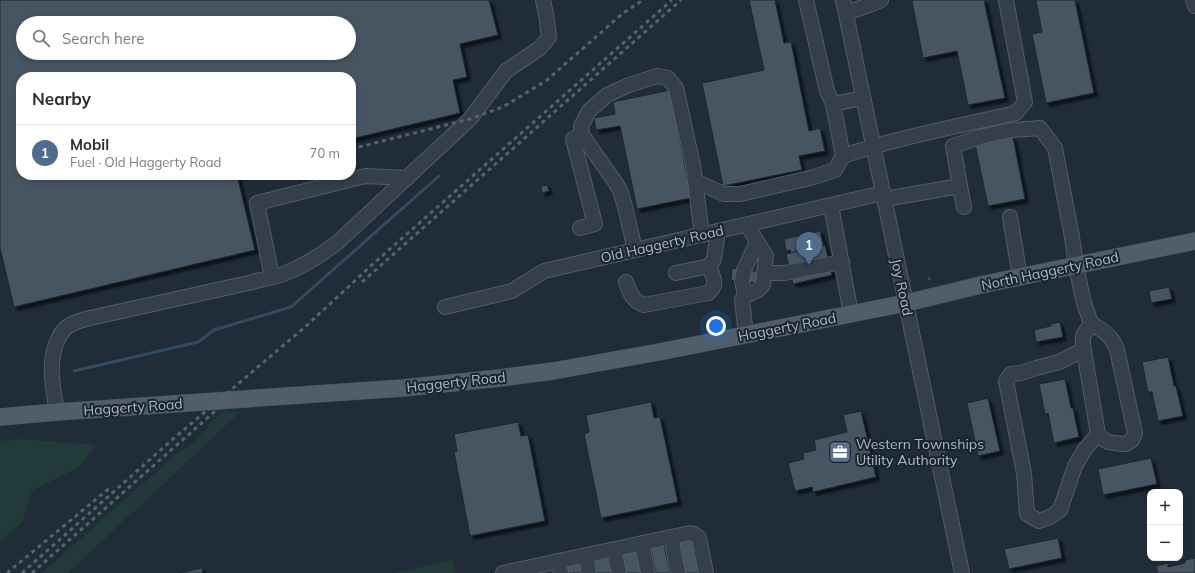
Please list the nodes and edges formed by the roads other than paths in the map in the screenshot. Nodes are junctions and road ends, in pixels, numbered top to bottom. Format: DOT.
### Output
graph roads {
  1 [pos="806,0"];
  2 [pos="881,0"];
  3 [pos="1006,0"];
  4 [pos="1193,0"];
  5 [pos="547,3"];
  6 [pos="1195,6"];
  7 [pos="844,7"];
  8 [pos="863,98"];
  9 [pos="833,104"];
  10 [pos="582,135"];
  11 [pos="873,146"];
  12 [pos="843,156"];
  13 [pos="356,178"];
  14 [pos="406,178"];
  15 [pos="349,180"];
  16 [pos="695,181"];
  17 [pos="960,186"];
  18 [pos="884,196"];
  19 [pos="831,205"];
  20 [pos="964,207"];
  21 [pos="1010,218"];
  22 [pos="747,225"];
  23 [pos="580,228"];
  24 [pos="718,231"];
  25 [pos="702,235"];
  26 [pos="1195,240"];
  27 [pos="757,242"];
  28 [pos="635,250"];
  29 [pos="842,262"];
  30 [pos="709,266"];
  31 [pos="1076,266"];
  32 [pos="676,273"];
  33 [pos="764,273"];
  34 [pos="272,277"];
  35 [pos="1020,277"];
  36 [pos="626,282"];
  37 [pos="745,296"];
  38 [pos="906,303"];
  39 [pos="445,307"];
  40 [pos="851,314"];
  41 [pos="1091,323"];
  42 [pos="746,335"];
  43 [pos="1083,350"];
  44 [pos="57,412"];
  45 [pos="0,417"];
  46 [pos="1098,434"];
  47 [pos="671,537"];
  48 [pos="642,543"];
  49 [pos="614,549"];
  50 [pos="586,555"];
  51 [pos="560,567"];
  52 [pos="530,570"];
  53 [pos="503,573"];
  54 [pos="589,573"];
  55 [pos="619,573"];
  56 [pos="648,573"];
  57 [pos="678,573"];
  58 [pos="706,573"];
  59 [pos="962,573"];
  1 -- 9 [label="street"];
  2 -- 7 [label="street"];
  3 -- 11 [label="street"];
  4 -- 6 [label="street"];
  5 -- 14 [label="street"];
  7 -- 8 [label="street, Joy Road"];
  8 -- 9 [label="street"];
  8 -- 11 [label="street, Joy Road"];
  9 -- 12 [label="street"];
  10 -- 16 [label="street"];
  10 -- 23 [label="street"];
  10 -- 28 [label="street"];
  11 -- 12 [label="street"];
  11 -- 18 [label="street, Joy Road"];
  12 -- 16 [label="street"];
  13 -- 14 [label="street"];
  14 -- 34 [label="street"];
  15 -- 34 [label="street"];
  16 -- 25 [label="street"];
  17 -- 18 [label="street, Old Haggerty Road"];
  17 -- 20 [label="street"];
  17 -- 31 [label="street"];
  18 -- 19 [label="street, Old Haggerty Road"];
  18 -- 38 [label="street, Joy Road"];
  19 -- 22 [label="street, Old Haggerty Road"];
  19 -- 29 [label="street"];
  21 -- 35 [label="street"];
  22 -- 24 [label="street, Old Haggerty Road"];
  22 -- 27 [label="street"];
  24 -- 25 [label="street, Old Haggerty Road"];
  24 -- 30 [label="street"];
  25 -- 28 [label="street, Old Haggerty Road"];
  26 -- 31 [label="main road, North Haggerty Road"];
  27 -- 33 [label="street"];
  27 -- 37 [label="street"];
  28 -- 39 [label="street, Old Haggerty Road"];
  29 -- 33 [label="street"];
  29 -- 40 [label="street"];
  30 -- 32 [label="street"];
  30 -- 36 [label="street"];
  31 -- 35 [label="main road, North Haggerty Road"];
  31 -- 41 [label="street"];
  33 -- 37 [label="street"];
  34 -- 44 [label="street"];
  35 -- 38 [label="main road, North Haggerty Road"];
  37 -- 42 [label="street"];
  38 -- 40 [label="main road, Haggerty Road"];
  38 -- 59 [label="street, Joy Road"];
  40 -- 42 [label="main road, Haggerty Road"];
  41 -- 43 [label="street"];
  41 -- 46 [label="street"];
  42 -- 44 [label="main road, Haggerty Road"];
  43 -- 46 [label="street"];
  43 -- 46 [label="street"];
  44 -- 45 [label="main road, Haggerty Road"];
  47 -- 48 [label="street"];
  47 -- 57 [label="street"];
  47 -- 58 [label="street"];
  48 -- 49 [label="street"];
  48 -- 56 [label="street"];
  49 -- 50 [label="street"];
  49 -- 55 [label="street"];
  50 -- 51 [label="street"];
  50 -- 54 [label="street"];
  51 -- 52 [label="street"];
  52 -- 53 [label="street"];
}
